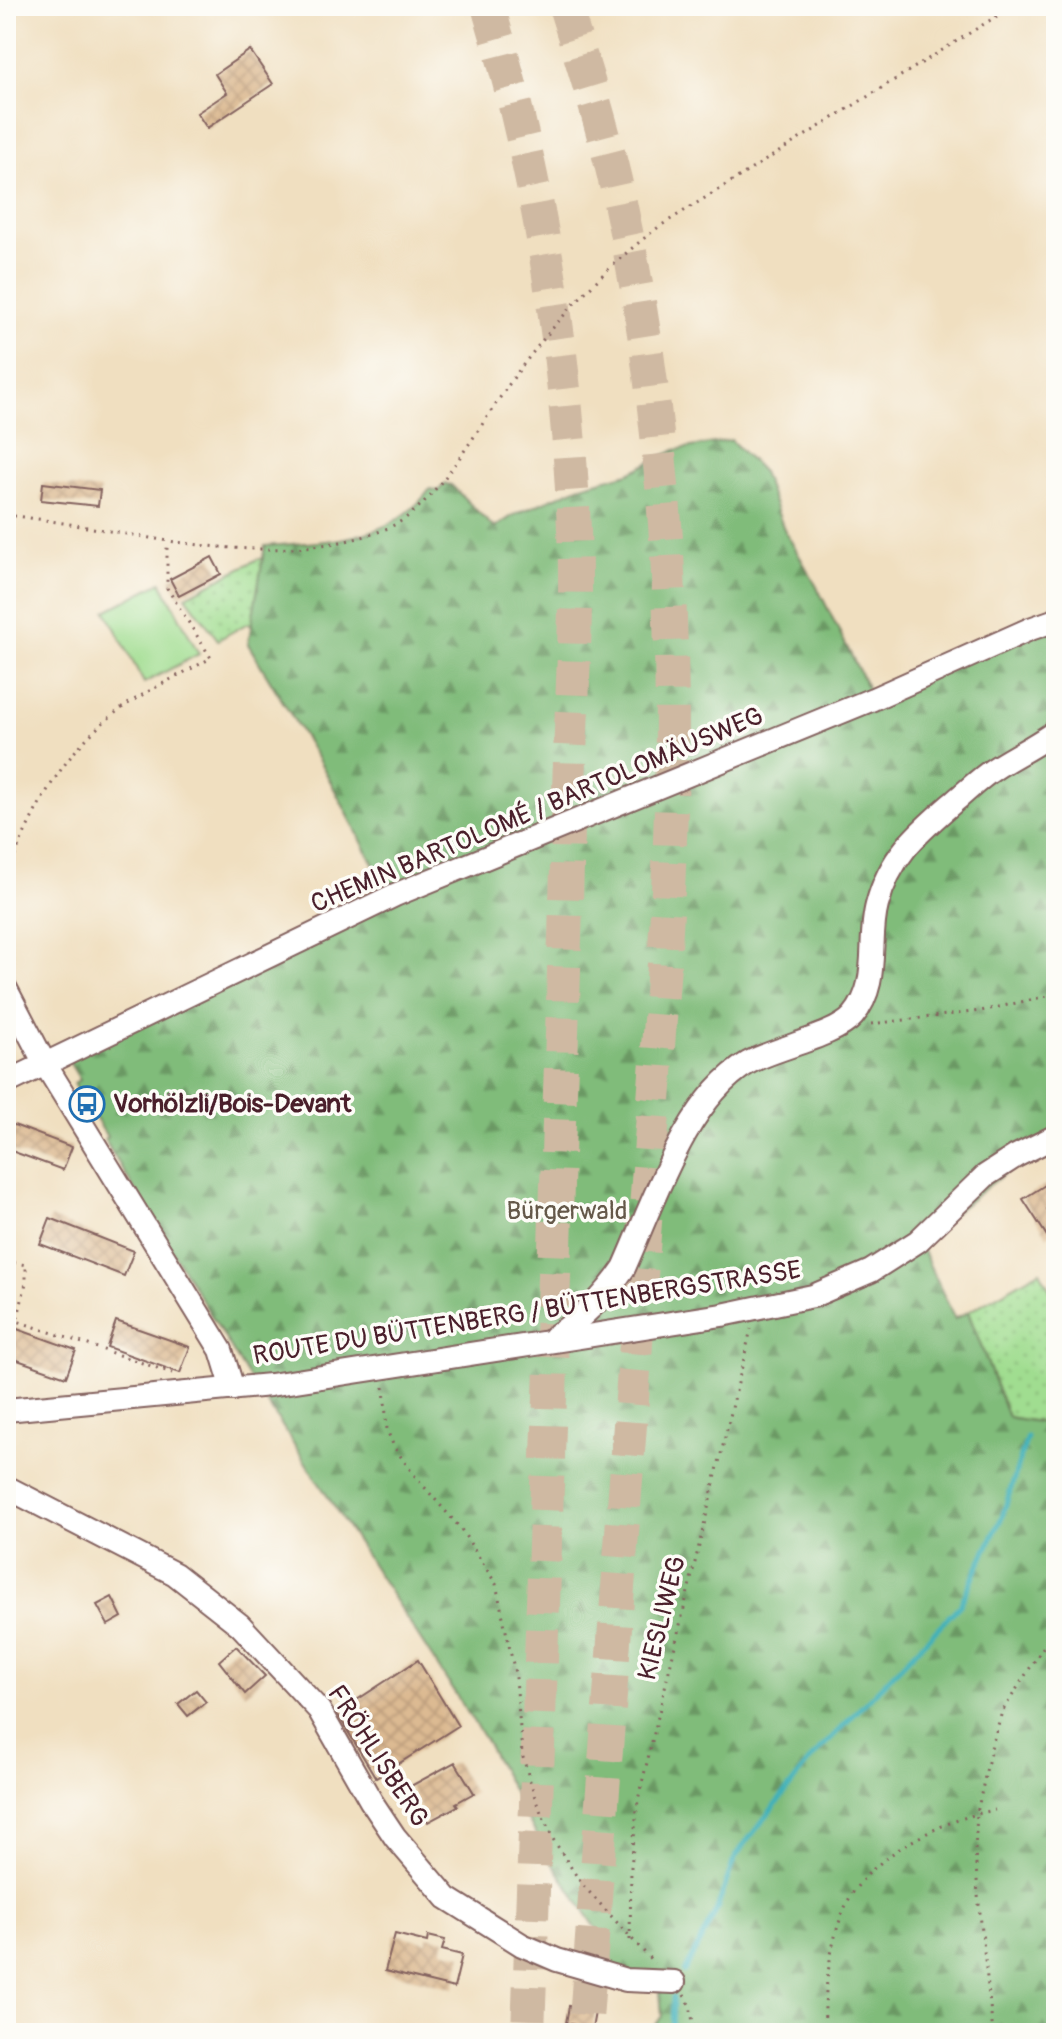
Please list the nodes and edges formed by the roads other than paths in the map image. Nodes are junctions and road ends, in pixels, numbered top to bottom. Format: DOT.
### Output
graph roads {
  1 [pos="1056,620"];
  2 [pos="1056,731"];
  3 [pos="6,989"];
  4 [pos="45,1064"];
  5 [pos="6,1083"];
  6 [pos="1056,1136"];
  7 [pos="547,1342"];
  8 [pos="233,1389"];
  9 [pos="6,1410"];
  10 [pos="6,1487"];
  11 [pos="674,1982"];
  1 -- 4 [label="street, CHEMIN BARTOLOMÉ / BARTOLOMÄUSWEG"];
  2 -- 7 [label="street"];
  3 -- 4 [label="street"];
  4 -- 5 [label="street, CHEMIN BARTOLOMÉ / BARTOLOMÄUSWEG"];
  4 -- 8 [label="street"];
  6 -- 7 [label="street, ROUTE DU BÜTTENBERG / BÜTTENBERGSTRASSE"];
  7 -- 8 [label="street, ROUTE DU BÜTTENBERG / BÜTTENBERGSTRASSE"];
  8 -- 9 [label="street, ROUTE DU BÜTTENBERG / BÜTTENBERGSTRASSE"];
  10 -- 11 [label="street, FRÖHLISBERG"];
}
